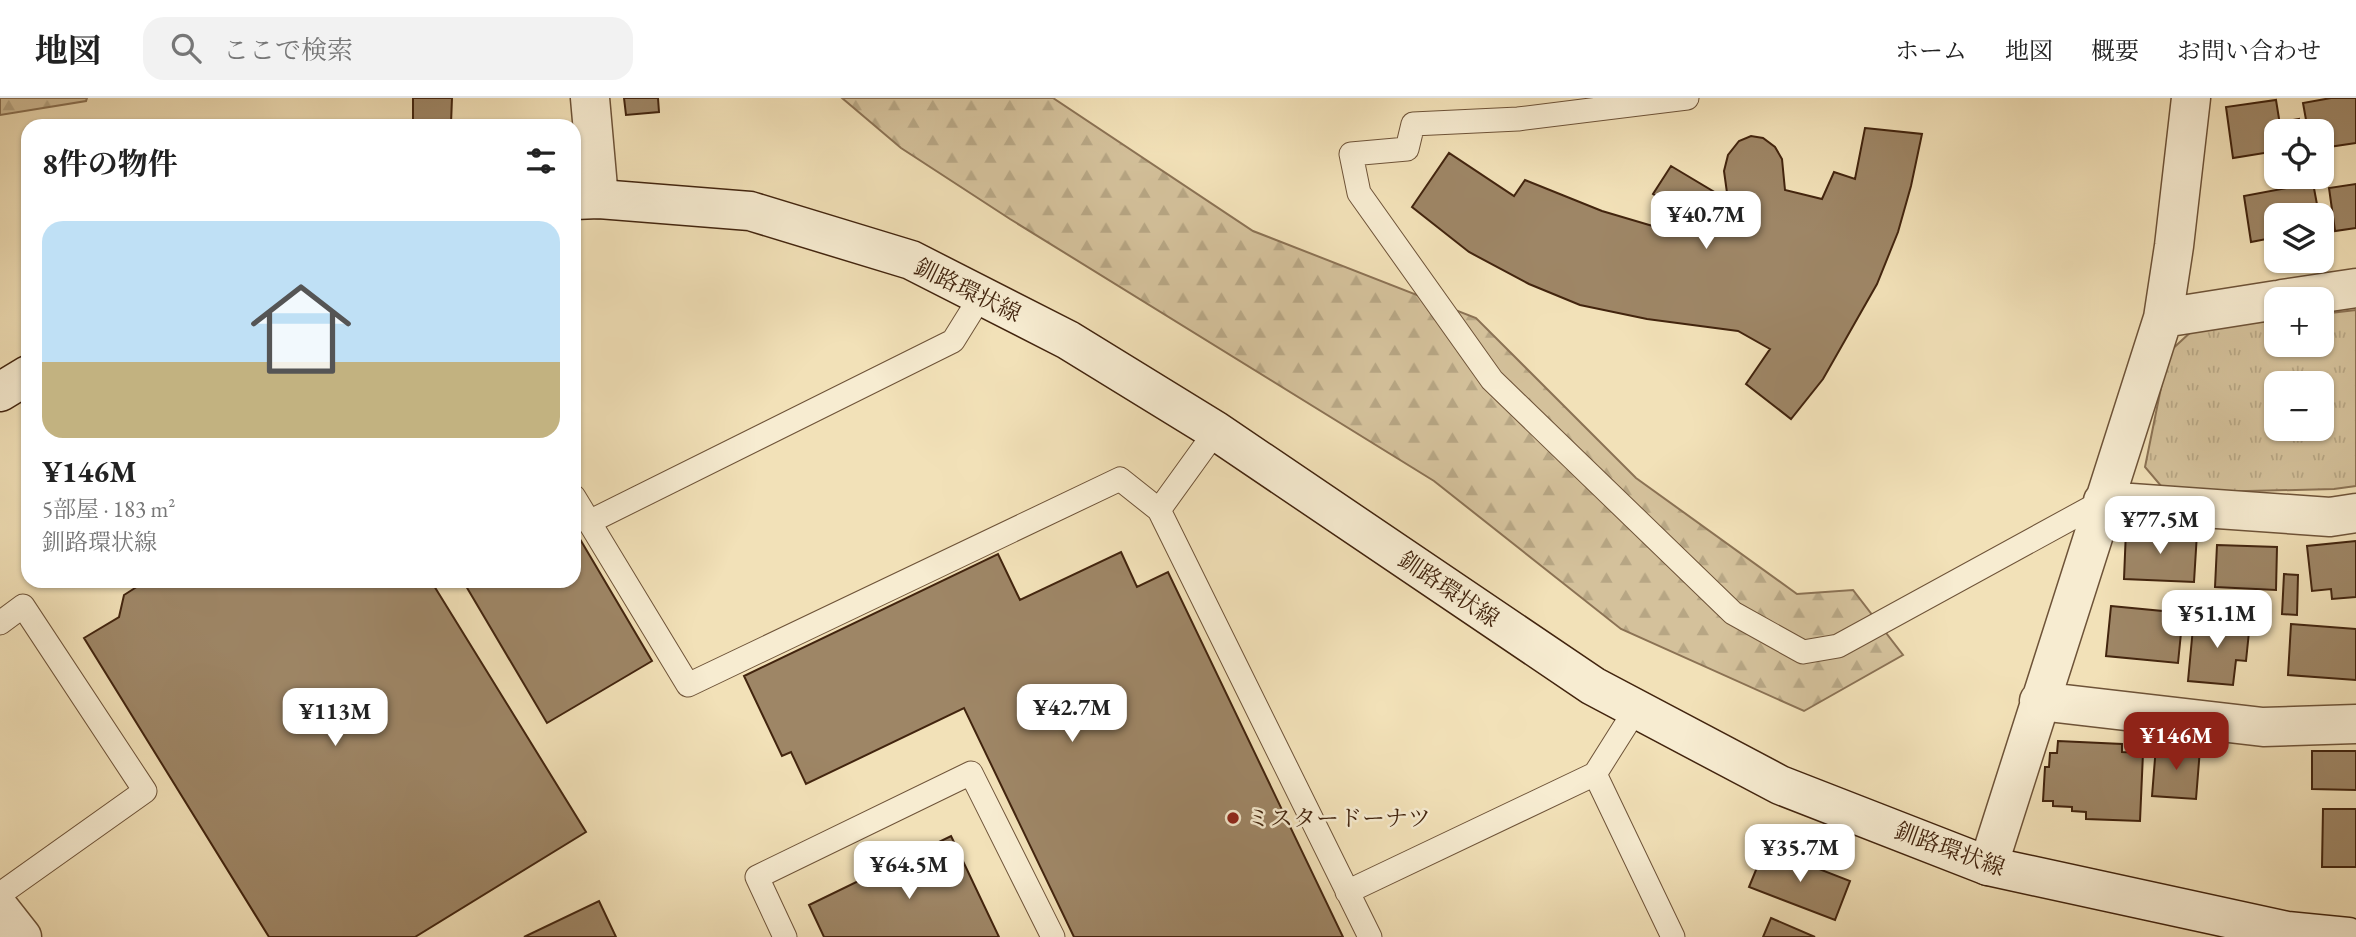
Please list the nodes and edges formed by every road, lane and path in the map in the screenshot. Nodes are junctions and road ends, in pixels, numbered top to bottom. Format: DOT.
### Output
graph roads {
  1 [pos="590,98"];
  2 [pos="1687,98"];
  3 [pos="2191,98"];
  4 [pos="587,200"];
  5 [pos="2356,288"];
  6 [pos="2334,291"];
  7 [pos="981,296"];
  8 [pos="2264,302"];
  9 [pos="2163,318"];
  10 [pos="21,379"];
  11 [pos="0,392"];
  12 [pos="1216,431"];
  13 [pos="2103,500"];
  14 [pos="581,509"];
  15 [pos="1159,510"];
  16 [pos="2356,513"];
  17 [pos="589,522"];
  18 [pos="0,623"];
  19 [pos="2039,701"];
  20 [pos="1636,709"];
  21 [pos="2356,724"];
  22 [pos="1595,774"];
  23 [pos="1988,866"];
  24 [pos="1347,892"];
  25 [pos="0,894"];
  26 [pos="0,909"];
  27 [pos="22,937"];
  28 [pos="785,937"];
  29 [pos="1054,937"];
  30 [pos="1370,937"];
  31 [pos="1673,937"];
  32 [pos="2348,937"];
  1 -- 4 [label="street"];
  2 -- 13 [label="lane"];
  3 -- 9 [label="street"];
  4 -- 7 [label="street, 釧路環状線"];
  5 -- 6 [label="street"];
  7 -- 12 [label="street, 釧路環状線"];
  7 -- 17 [label="lane"];
  8 -- 9 [label="street"];
  9 -- 13 [label="street"];
  10 -- 11 [label="street"];
  12 -- 15 [label="lane"];
  12 -- 20 [label="street, 釧路環状線"];
  13 -- 16 [label="street"];
  13 -- 19 [label="street"];
  14 -- 17 [label="lane"];
  15 -- 17 [label="lane"];
  15 -- 24 [label="lane"];
  18 -- 25 [label="lane"];
  19 -- 21 [label="street"];
  19 -- 23 [label="street"];
  20 -- 22 [label="lane"];
  20 -- 23 [label="street, 釧路環状線"];
  22 -- 24 [label="lane"];
  22 -- 31 [label="lane"];
  23 -- 32 [label="street, 釧路環状線"];
  24 -- 30 [label="lane"];
  26 -- 27 [label="street"];
  28 -- 29 [label="lane"];
}
